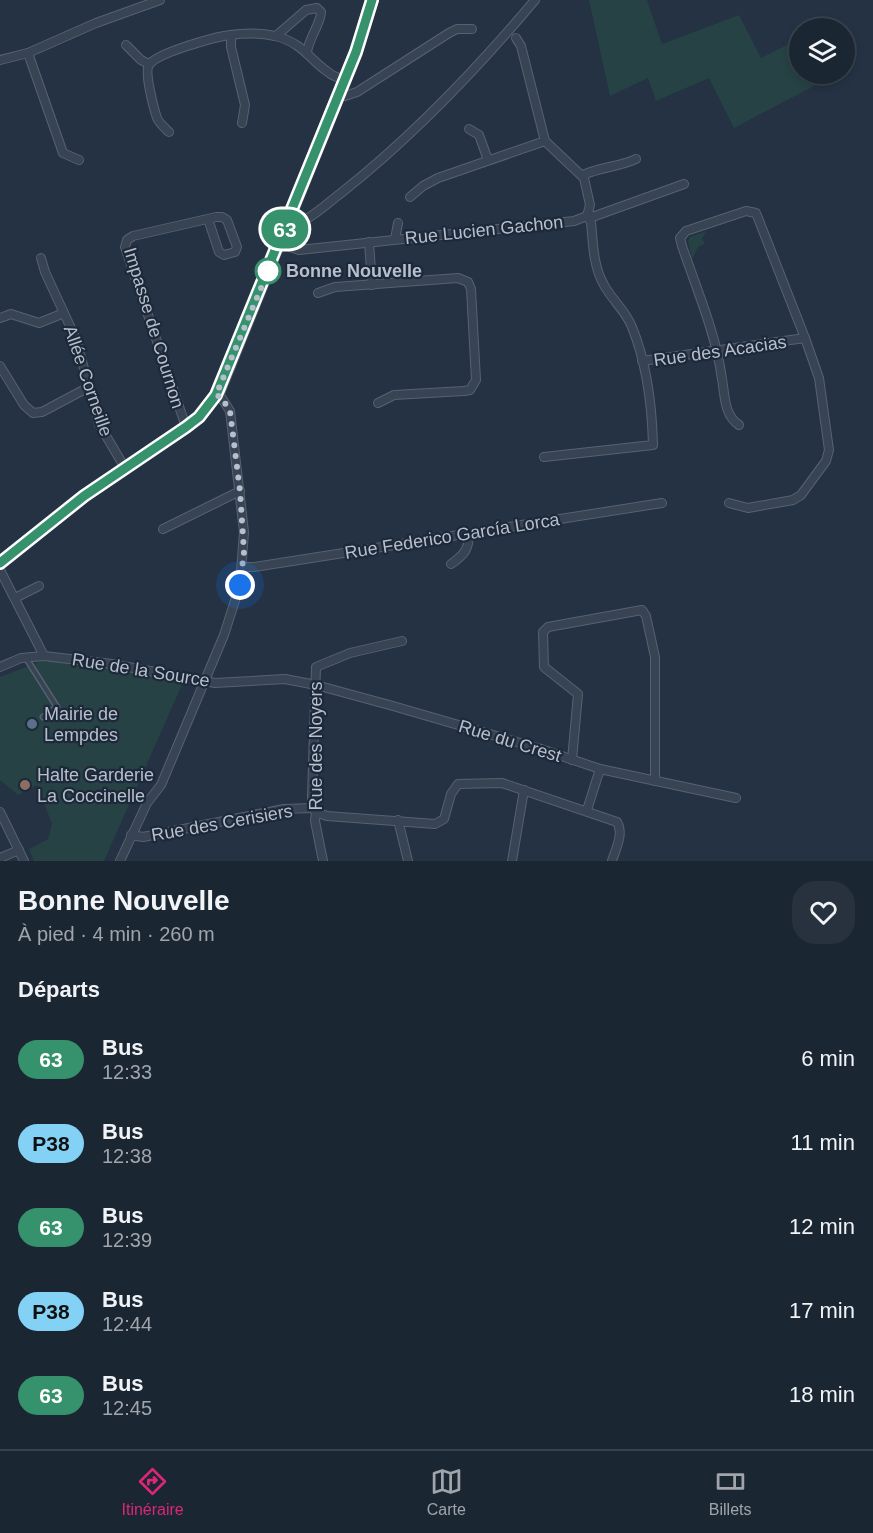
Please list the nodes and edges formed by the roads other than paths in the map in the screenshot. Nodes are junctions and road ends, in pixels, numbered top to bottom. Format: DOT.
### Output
graph roads {
  1 [pos="160,0"];
  2 [pos="372,0"];
  3 [pos="535,0"];
  4 [pos="472,29"];
  5 [pos="231,34"];
  6 [pos="276,36"];
  7 [pos="516,38"];
  8 [pos="126,45"];
  9 [pos="307,52"];
  10 [pos="28,53"];
  11 [pos="0,60"];
  12 [pos="149,64"];
  13 [pos="344,80"];
  14 [pos="339,95"];
  15 [pos="242,123"];
  16 [pos="469,129"];
  17 [pos="169,132"];
  18 [pos="544,141"];
  19 [pos="636,159"];
  20 [pos="79,160"];
  21 [pos="488,160"];
  22 [pos="583,175"];
  23 [pos="684,184"];
  24 [pos="410,197"];
  25 [pos="587,216"];
  26 [pos="208,219"];
  27 [pos="398,223"];
  28 [pos="287,225"];
  29 [pos="395,239"];
  30 [pos="369,242"];
  31 [pos="279,243"];
  32 [pos="41,258"];
  33 [pos="372,285"];
  34 [pos="318,293"];
  35 [pos="64,313"];
  36 [pos="0,318"];
  37 [pos="805,338"];
  38 [pos="717,351"];
  39 [pos="642,361"];
  40 [pos="0,366"];
  41 [pos="89,387"];
  42 [pos="216,395"];
  43 [pos="378,403"];
  44 [pos="739,425"];
  45 [pos="186,427"];
  46 [pos="544,457"];
  47 [pos="125,468"];
  48 [pos="240,491"];
  49 [pos="662,503"];
  50 [pos="729,503"];
  51 [pos="163,529"];
  52 [pos="469,534"];
  53 [pos="1,559"];
  54 [pos="451,564"];
  55 [pos="243,567"];
  56 [pos="0,570"];
  57 [pos="39,586"];
  58 [pos="15,598"];
  59 [pos="402,641"];
  60 [pos="44,656"];
  61 [pos="26,657"];
  62 [pos="0,667"];
  63 [pos="285,679"];
  64 [pos="205,682"];
  65 [pos="316,685"];
  66 [pos="43,717"];
  67 [pos="572,760"];
  68 [pos="600,769"];
  69 [pos="655,781"];
  70 [pos="524,790"];
  71 [pos="736,798"];
  72 [pos="314,810"];
  73 [pos="587,810"];
  74 [pos="0,812"];
  75 [pos="398,820"];
  76 [pos="131,835"];
  77 [pos="19,850"];
  78 [pos="0,858"];
  79 [pos="24,861"];
  80 [pos="120,861"];
  81 [pos="324,861"];
  82 [pos="408,861"];
  83 [pos="512,861"];
  84 [pos="612,861"];
  1 -- 10 [label="street"];
  2 -- 13 [label="street"];
  3 -- 28 [label="street"];
  4 -- 14 [label="street"];
  5 -- 6 [label="street"];
  5 -- 12 [label="street"];
  5 -- 15 [label="street"];
  6 -- 9 [label="street"];
  6 -- 9 [label="street"];
  7 -- 18 [label="street"];
  8 -- 12 [label="street"];
  9 -- 13 [label="street"];
  10 -- 11 [label="street"];
  10 -- 20 [label="street"];
  12 -- 17 [label="street"];
  13 -- 14 [label="street"];
  14 -- 28 [label="street"];
  16 -- 21 [label="street"];
  18 -- 21 [label="street"];
  18 -- 22 [label="street"];
  19 -- 22 [label="street"];
  21 -- 24 [label="street"];
  22 -- 25 [label="street"];
  23 -- 25 [label="street, Rue Lucien Gachon"];
  25 -- 29 [label="street, Rue Lucien Gachon"];
  25 -- 39 [label="street"];
  26 -- 26 [label="street"];
  26 -- 45 [label="street, Impasse de Cournon"];
  27 -- 29 [label="street"];
  28 -- 31 [label="street"];
  29 -- 30 [label="street, Rue Lucien Gachon"];
  30 -- 31 [label="street, Rue Lucien Gachon"];
  30 -- 33 [label="street"];
  31 -- 42 [label="street"];
  32 -- 35 [label="street, Allée Corneille"];
  33 -- 34 [label="street"];
  33 -- 43 [label="street"];
  35 -- 36 [label="street"];
  35 -- 41 [label="street, Allée Corneille"];
  37 -- 38 [label="street, Rue des Acacias"];
  37 -- 38 [label="street"];
  37 -- 50 [label="street, Rue des Acacias"];
  38 -- 39 [label="street, Rue des Acacias"];
  38 -- 44 [label="street"];
  39 -- 46 [label="street"];
  40 -- 41 [label="street"];
  41 -- 47 [label="street, Allée Corneille"];
  42 -- 45 [label="street"];
  42 -- 48 [label="street"];
  45 -- 47 [label="street"];
  47 -- 53 [label="street"];
  48 -- 51 [label="street"];
  48 -- 55 [label="street"];
  49 -- 52 [label="street, Rue Federico García Lorca"];
  52 -- 54 [label="street"];
  52 -- 55 [label="street, Rue Federico García Lorca"];
  55 -- 64 [label="street"];
  56 -- 58 [label="street"];
  57 -- 58 [label="street"];
  58 -- 60 [label="street"];
  59 -- 65 [label="street, Rue des Noyers"];
  60 -- 61 [label="street, Rue de la Source"];
  60 -- 64 [label="street, Rue de la Source"];
  61 -- 62 [label="street, Rue de la Source"];
  61 -- 66 [label="lane"];
  63 -- 64 [label="street, Rue de la Source"];
  63 -- 65 [label="street, Rue du Crest"];
  64 -- 76 [label="street"];
  65 -- 67 [label="street, Rue du Crest"];
  65 -- 72 [label="street, Rue des Noyers"];
  67 -- 68 [label="street, Rue du Crest"];
  67 -- 69 [label="street"];
  68 -- 69 [label="street, Rue du Crest"];
  68 -- 73 [label="street"];
  69 -- 71 [label="street, Rue du Crest"];
  70 -- 73 [label="street"];
  70 -- 75 [label="street, Rue des Cerisiers"];
  70 -- 83 [label="street"];
  72 -- 75 [label="street, Rue des Cerisiers"];
  72 -- 76 [label="street, Rue des Cerisiers"];
  72 -- 81 [label="street, Rue des Noyers"];
  73 -- 84 [label="street"];
  74 -- 77 [label="street"];
  75 -- 82 [label="street"];
  76 -- 80 [label="street"];
  77 -- 78 [label="street"];
  77 -- 79 [label="street"];
}
